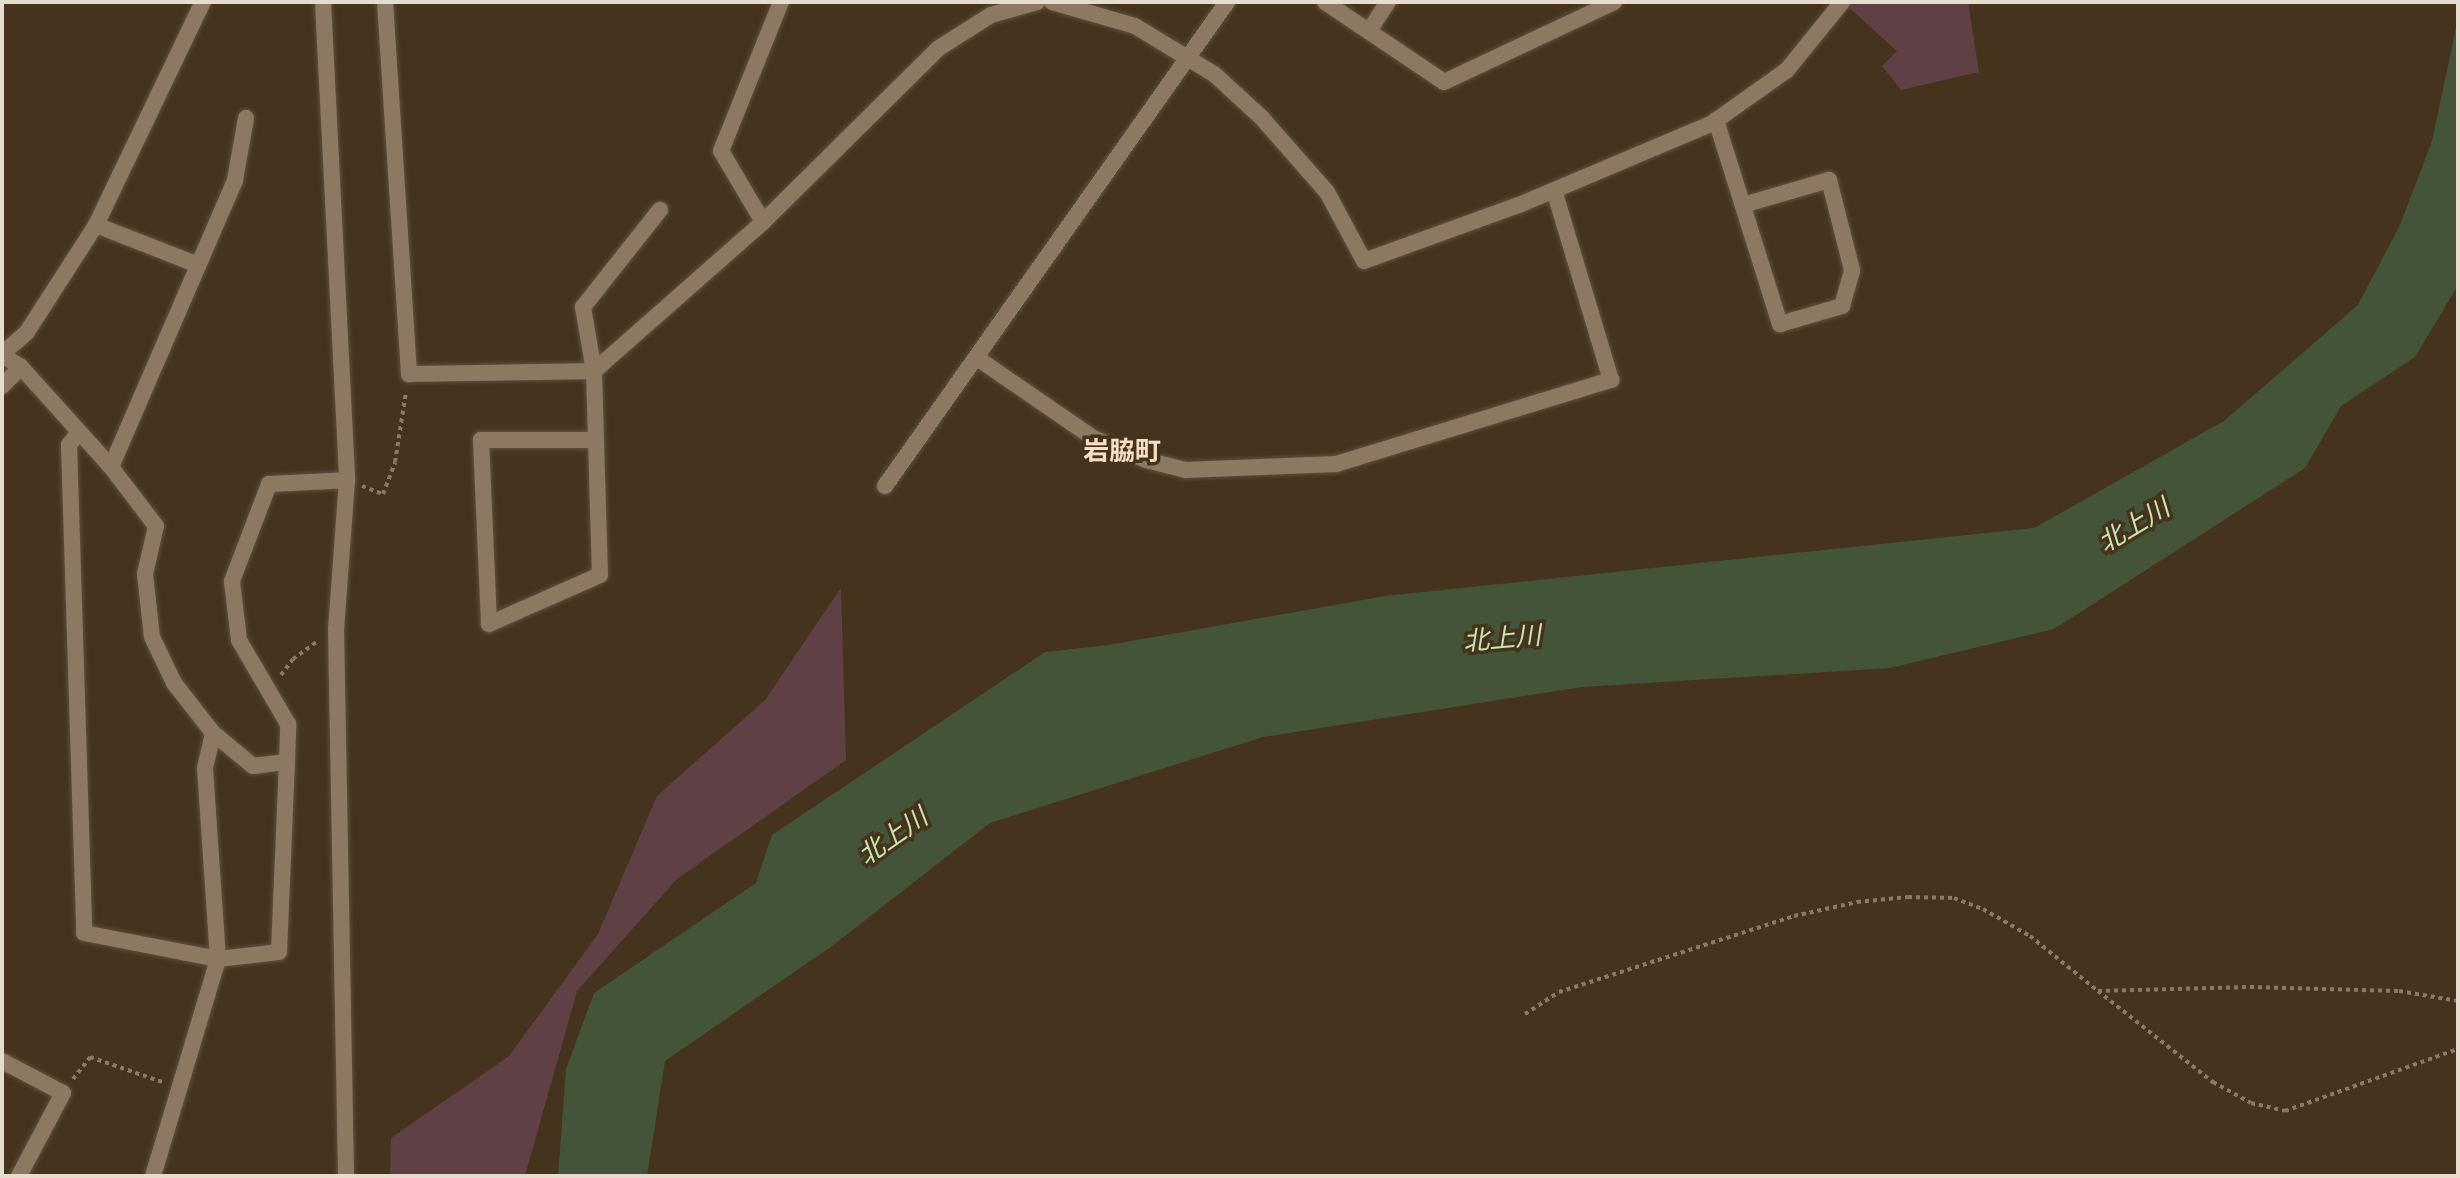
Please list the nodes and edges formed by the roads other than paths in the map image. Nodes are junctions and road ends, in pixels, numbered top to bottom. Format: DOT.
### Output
graph roads {
  1 [pos="203,2"];
  2 [pos="323,2"];
  3 [pos="385,2"];
  4 [pos="781,2"];
  5 [pos="1037,2"];
  6 [pos="1052,2"];
  7 [pos="1227,2"];
  8 [pos="1325,2"];
  9 [pos="1388,2"];
  10 [pos="1614,2"];
  11 [pos="1842,2"];
  12 [pos="1369,31"];
  13 [pos="1190,60"];
  14 [pos="246,118"];
  15 [pos="1716,120"];
  16 [pos="1554,190"];
  17 [pos="1743,205"];
  18 [pos="660,210"];
  19 [pos="763,222"];
  20 [pos="96,225"];
  21 [pos="198,265"];
  22 [pos="2,354"];
  23 [pos="977,358"];
  24 [pos="21,367"];
  25 [pos="594,371"];
  26 [pos="2,386"];
  27 [pos="79,432"];
  28 [pos="596,440"];
  29 [pos="111,467"];
  30 [pos="347,480"];
  31 [pos="885,486"];
  32 [pos="213,733"];
  33 [pos="287,762"];
  34 [pos="218,959"];
  35 [pos="2,1061"];
  36 [pos="19,1176"];
  37 [pos="153,1176"];
  38 [pos="346,1176"];
  1 -- 20 [label="street"];
  2 -- 30 [label="street"];
  3 -- 25 [label="street"];
  4 -- 19 [label="street"];
  5 -- 19 [label="street"];
  6 -- 13 [label="street"];
  7 -- 13 [label="street"];
  8 -- 12 [label="street"];
  9 -- 12 [label="street"];
  10 -- 12 [label="street"];
  11 -- 15 [label="street"];
  13 -- 16 [label="street"];
  13 -- 23 [label="street"];
  14 -- 21 [label="street"];
  15 -- 16 [label="street"];
  15 -- 17 [label="street"];
  16 -- 23 [label="street"];
  17 -- 17 [label="street"];
  18 -- 25 [label="street"];
  19 -- 25 [label="street"];
  20 -- 21 [label="street"];
  20 -- 22 [label="street"];
  21 -- 29 [label="street"];
  22 -- 24 [label="street"];
  23 -- 31 [label="street"];
  24 -- 26 [label="street"];
  24 -- 27 [label="street"];
  25 -- 28 [label="street"];
  27 -- 29 [label="street"];
  27 -- 34 [label="street"];
  28 -- 28 [label="street"];
  29 -- 32 [label="street"];
  30 -- 33 [label="street"];
  30 -- 38 [label="street"];
  32 -- 33 [label="street"];
  32 -- 34 [label="street"];
  33 -- 34 [label="street"];
  34 -- 37 [label="street"];
  35 -- 36 [label="street"];
}
